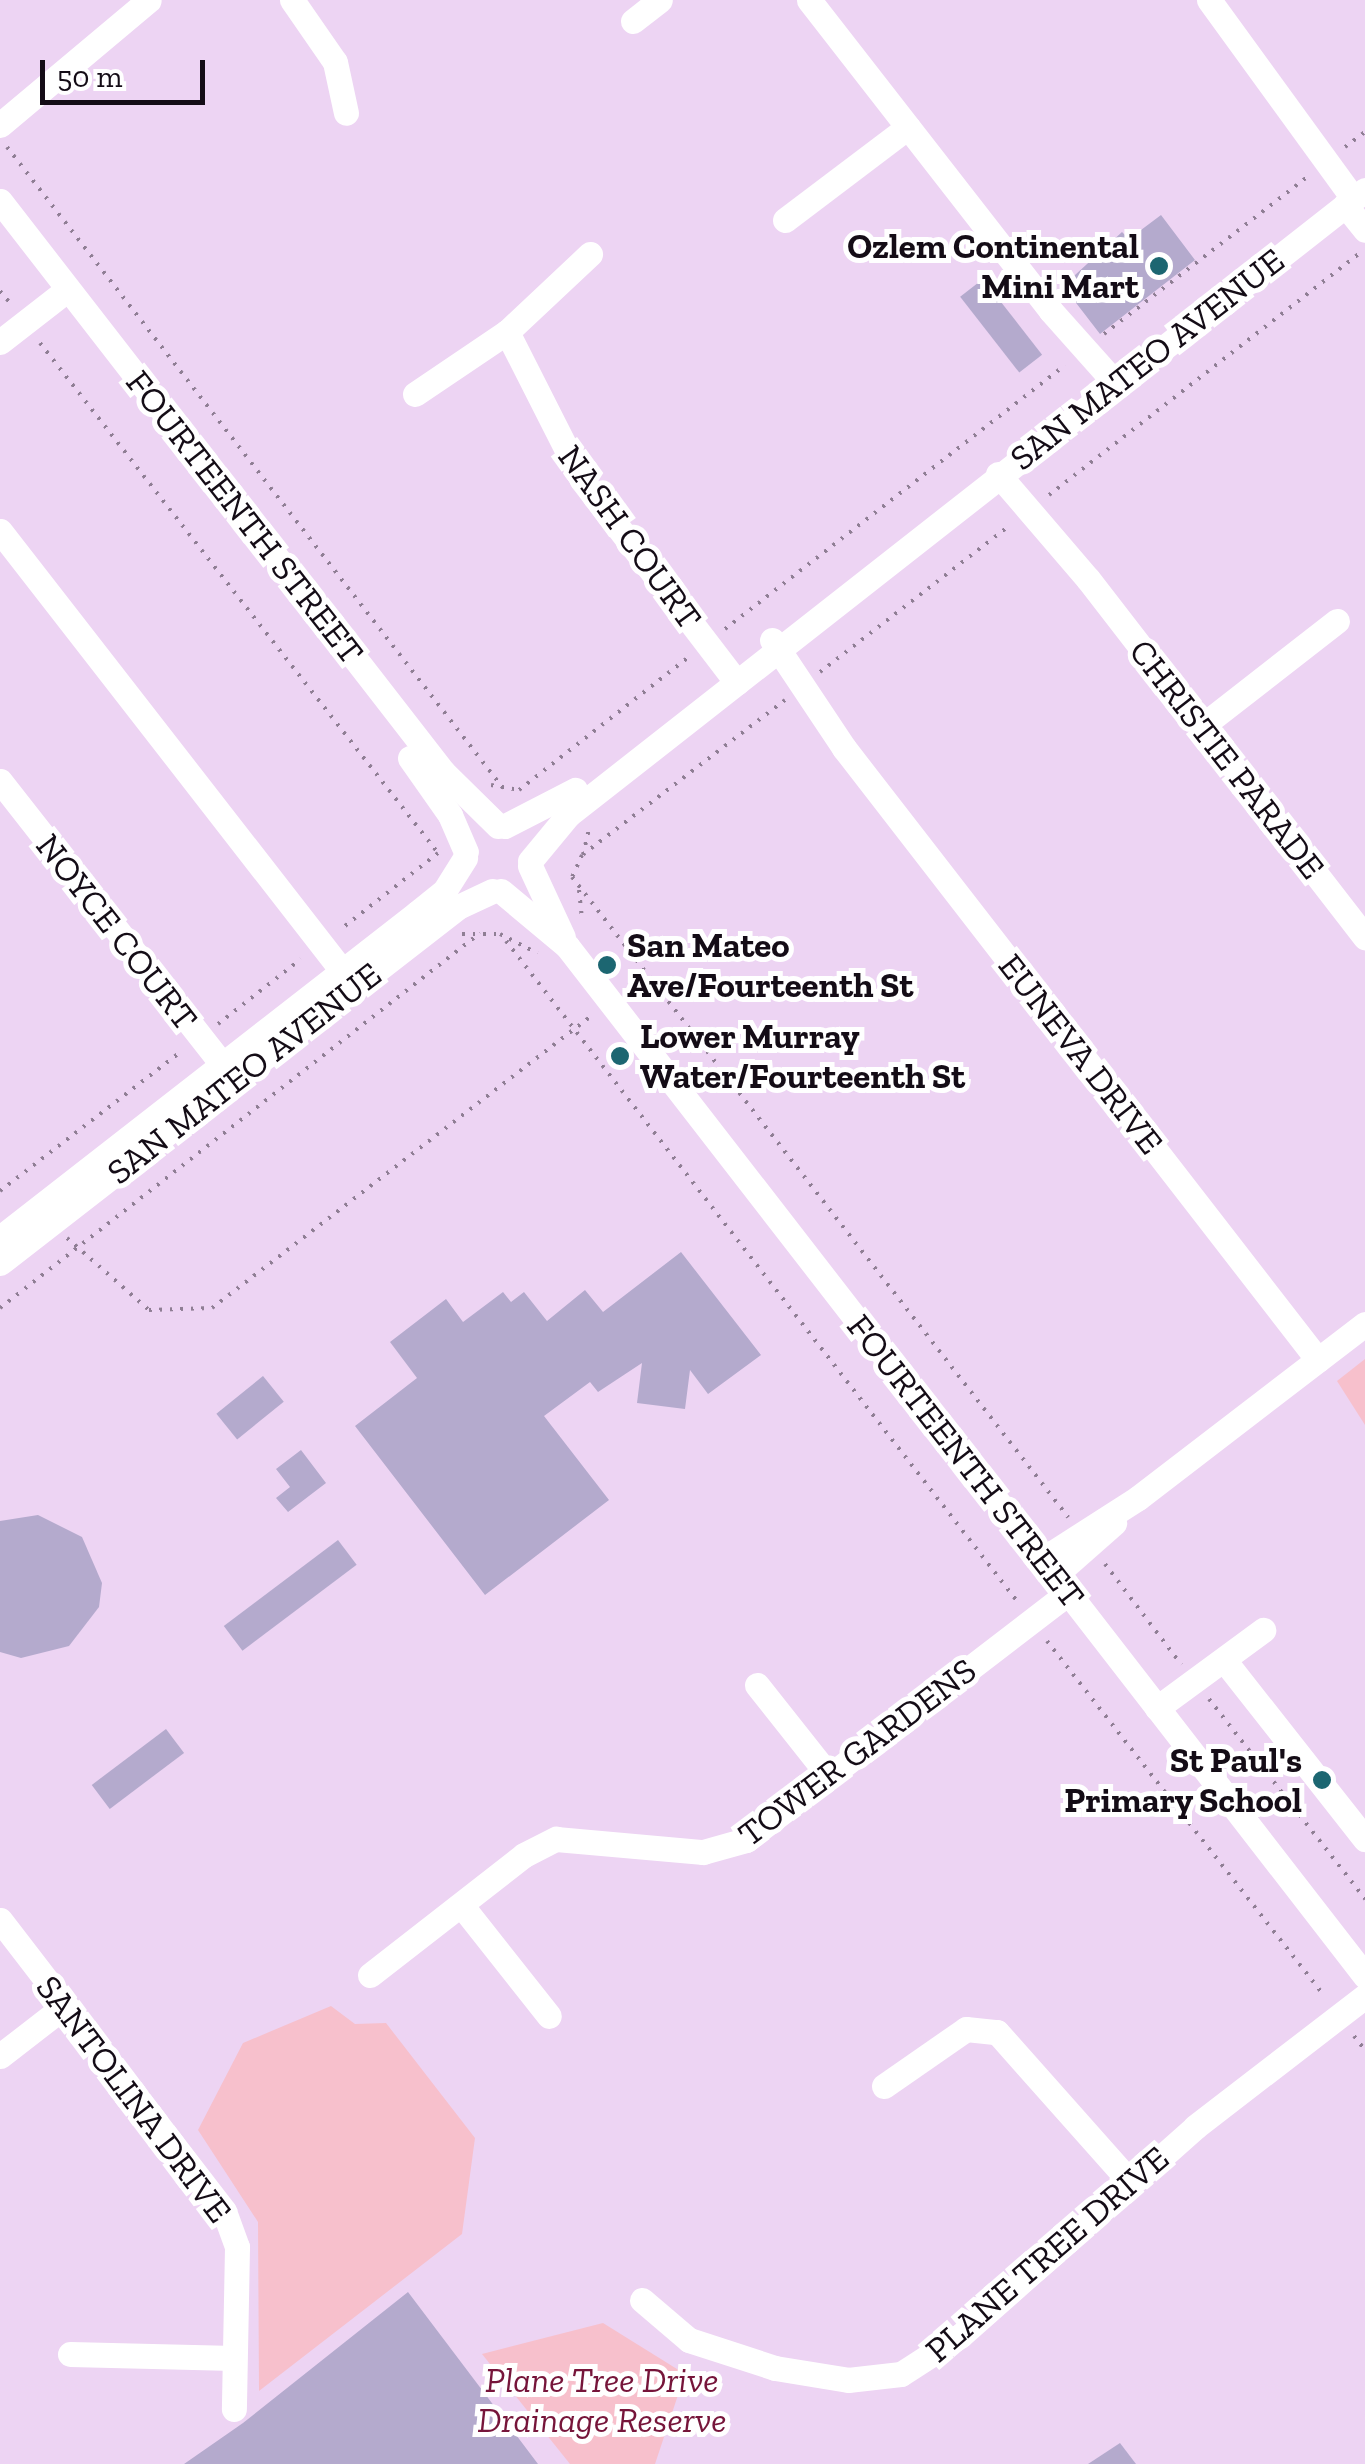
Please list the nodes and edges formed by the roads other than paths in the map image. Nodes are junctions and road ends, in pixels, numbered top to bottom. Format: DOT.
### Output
graph roads {
  1 [pos="149,0"];
  2 [pos="292,0"];
  3 [pos="660,0"];
  4 [pos="809,0"];
  5 [pos="1209,0"];
  6 [pos="632,21"];
  7 [pos="36,88"];
  8 [pos="0,110"];
  9 [pos="346,113"];
  10 [pos="0,124"];
  11 [pos="908,127"];
  12 [pos="1358,197"];
  13 [pos="0,201"];
  14 [pos="785,220"];
  15 [pos="0,230"];
  16 [pos="1365,230"];
  17 [pos="590,254"];
  18 [pos="61,294"];
  19 [pos="507,332"];
  20 [pos="0,342"];
  21 [pos="1110,389"];
  22 [pos="414,394"];
  23 [pos="1004,470"];
  24 [pos="0,531"];
  25 [pos="1337,620"];
  26 [pos="767,650"];
  27 [pos="732,677"];
  28 [pos="1202,726"];
  29 [pos="0,781"];
  30 [pos="502,826"];
  31 [pos="465,855"];
  32 [pos="530,864"];
  33 [pos="497,891"];
  34 [pos="1365,938"];
  35 [pos="567,946"];
  36 [pos="349,979"];
  37 [pos="229,1073"];
  38 [pos="1,1251"];
  39 [pos="1365,1324"];
  40 [pos="1318,1360"];
  41 [pos="1056,1575"];
  42 [pos="1262,1630"];
  43 [pos="1224,1660"];
  44 [pos="756,1685"];
  45 [pos="1157,1708"];
  46 [pos="830,1776"];
  47 [pos="1365,1839"];
  48 [pos="462,1906"];
  49 [pos="0,1920"];
  50 [pos="370,1976"];
  51 [pos="1365,1976"];
  52 [pos="1365,1996"];
  53 [pos="66,2005"];
  54 [pos="549,2016"];
  55 [pos="0,2056"];
  56 [pos="884,2086"];
  57 [pos="1130,2182"];
  58 [pos="642,2300"];
  59 [pos="70,2354"];
  60 [pos="234,2358"];
  61 [pos="234,2409"];
  1 -- 7 [label="street"];
  2 -- 9 [label="street"];
  3 -- 6 [label="street"];
  4 -- 11 [label="street"];
  5 -- 12 [label="street"];
  7 -- 8 [label="street"];
  7 -- 10 [label="street"];
  11 -- 14 [label="street"];
  11 -- 21 [label="street"];
  12 -- 16 [label="street"];
  12 -- 21 [label="street, SAN MATEO AVENUE"];
  13 -- 18 [label="street, FOURTEENTH STREET"];
  15 -- 18 [label="street, FOURTEENTH STREET"];
  17 -- 19 [label="street"];
  18 -- 20 [label="street"];
  18 -- 30 [label="street, FOURTEENTH STREET"];
  18 -- 31 [label="street, FOURTEENTH STREET"];
  19 -- 22 [label="street"];
  19 -- 27 [label="street, NASH COURT"];
  21 -- 23 [label="street, SAN MATEO AVENUE"];
  23 -- 26 [label="street, SAN MATEO AVENUE"];
  23 -- 28 [label="street, CHRISTIE PARADE"];
  24 -- 36 [label="street"];
  25 -- 28 [label="street"];
  26 -- 27 [label="street, SAN MATEO AVENUE"];
  26 -- 40 [label="street, EUNEVA DRIVE"];
  27 -- 30 [label="street, SAN MATEO AVENUE"];
  27 -- 32 [label="street, SAN MATEO AVENUE"];
  28 -- 34 [label="street, CHRISTIE PARADE"];
  29 -- 37 [label="street, NOYCE COURT"];
  30 -- 31 [label="street"];
  30 -- 32 [label="street"];
  31 -- 33 [label="street"];
  31 -- 36 [label="street, SAN MATEO AVENUE"];
  32 -- 33 [label="street"];
  32 -- 35 [label="street, FOURTEENTH STREET"];
  33 -- 35 [label="street, FOURTEENTH STREET"];
  33 -- 36 [label="street, SAN MATEO AVENUE"];
  35 -- 41 [label="street, FOURTEENTH STREET"];
  36 -- 37 [label="street, SAN MATEO AVENUE"];
  37 -- 38 [label="street, SAN MATEO AVENUE"];
  37 -- 38 [label="street, SAN MATEO AVENUE"];
  39 -- 40 [label="street, TOWER GARDENS"];
  40 -- 41 [label="street, TOWER GARDENS"];
  41 -- 45 [label="street, FOURTEENTH STREET"];
  41 -- 46 [label="street, TOWER GARDENS"];
  42 -- 43 [label="street"];
  43 -- 45 [label="street"];
  43 -- 47 [label="street"];
  44 -- 46 [label="street"];
  45 -- 51 [label="street, FOURTEENTH STREET"];
  46 -- 48 [label="street, TOWER GARDENS"];
  48 -- 50 [label="street, TOWER GARDENS"];
  48 -- 54 [label="street"];
  49 -- 53 [label="street, SANTOLINA DRIVE"];
  52 -- 57 [label="street, PLANE TREE DRIVE"];
  53 -- 55 [label="street"];
  53 -- 60 [label="street, SANTOLINA DRIVE"];
  56 -- 57 [label="street"];
  57 -- 58 [label="street, PLANE TREE DRIVE"];
  59 -- 60 [label="street"];
  60 -- 61 [label="street, SANTOLINA DRIVE"];
}
